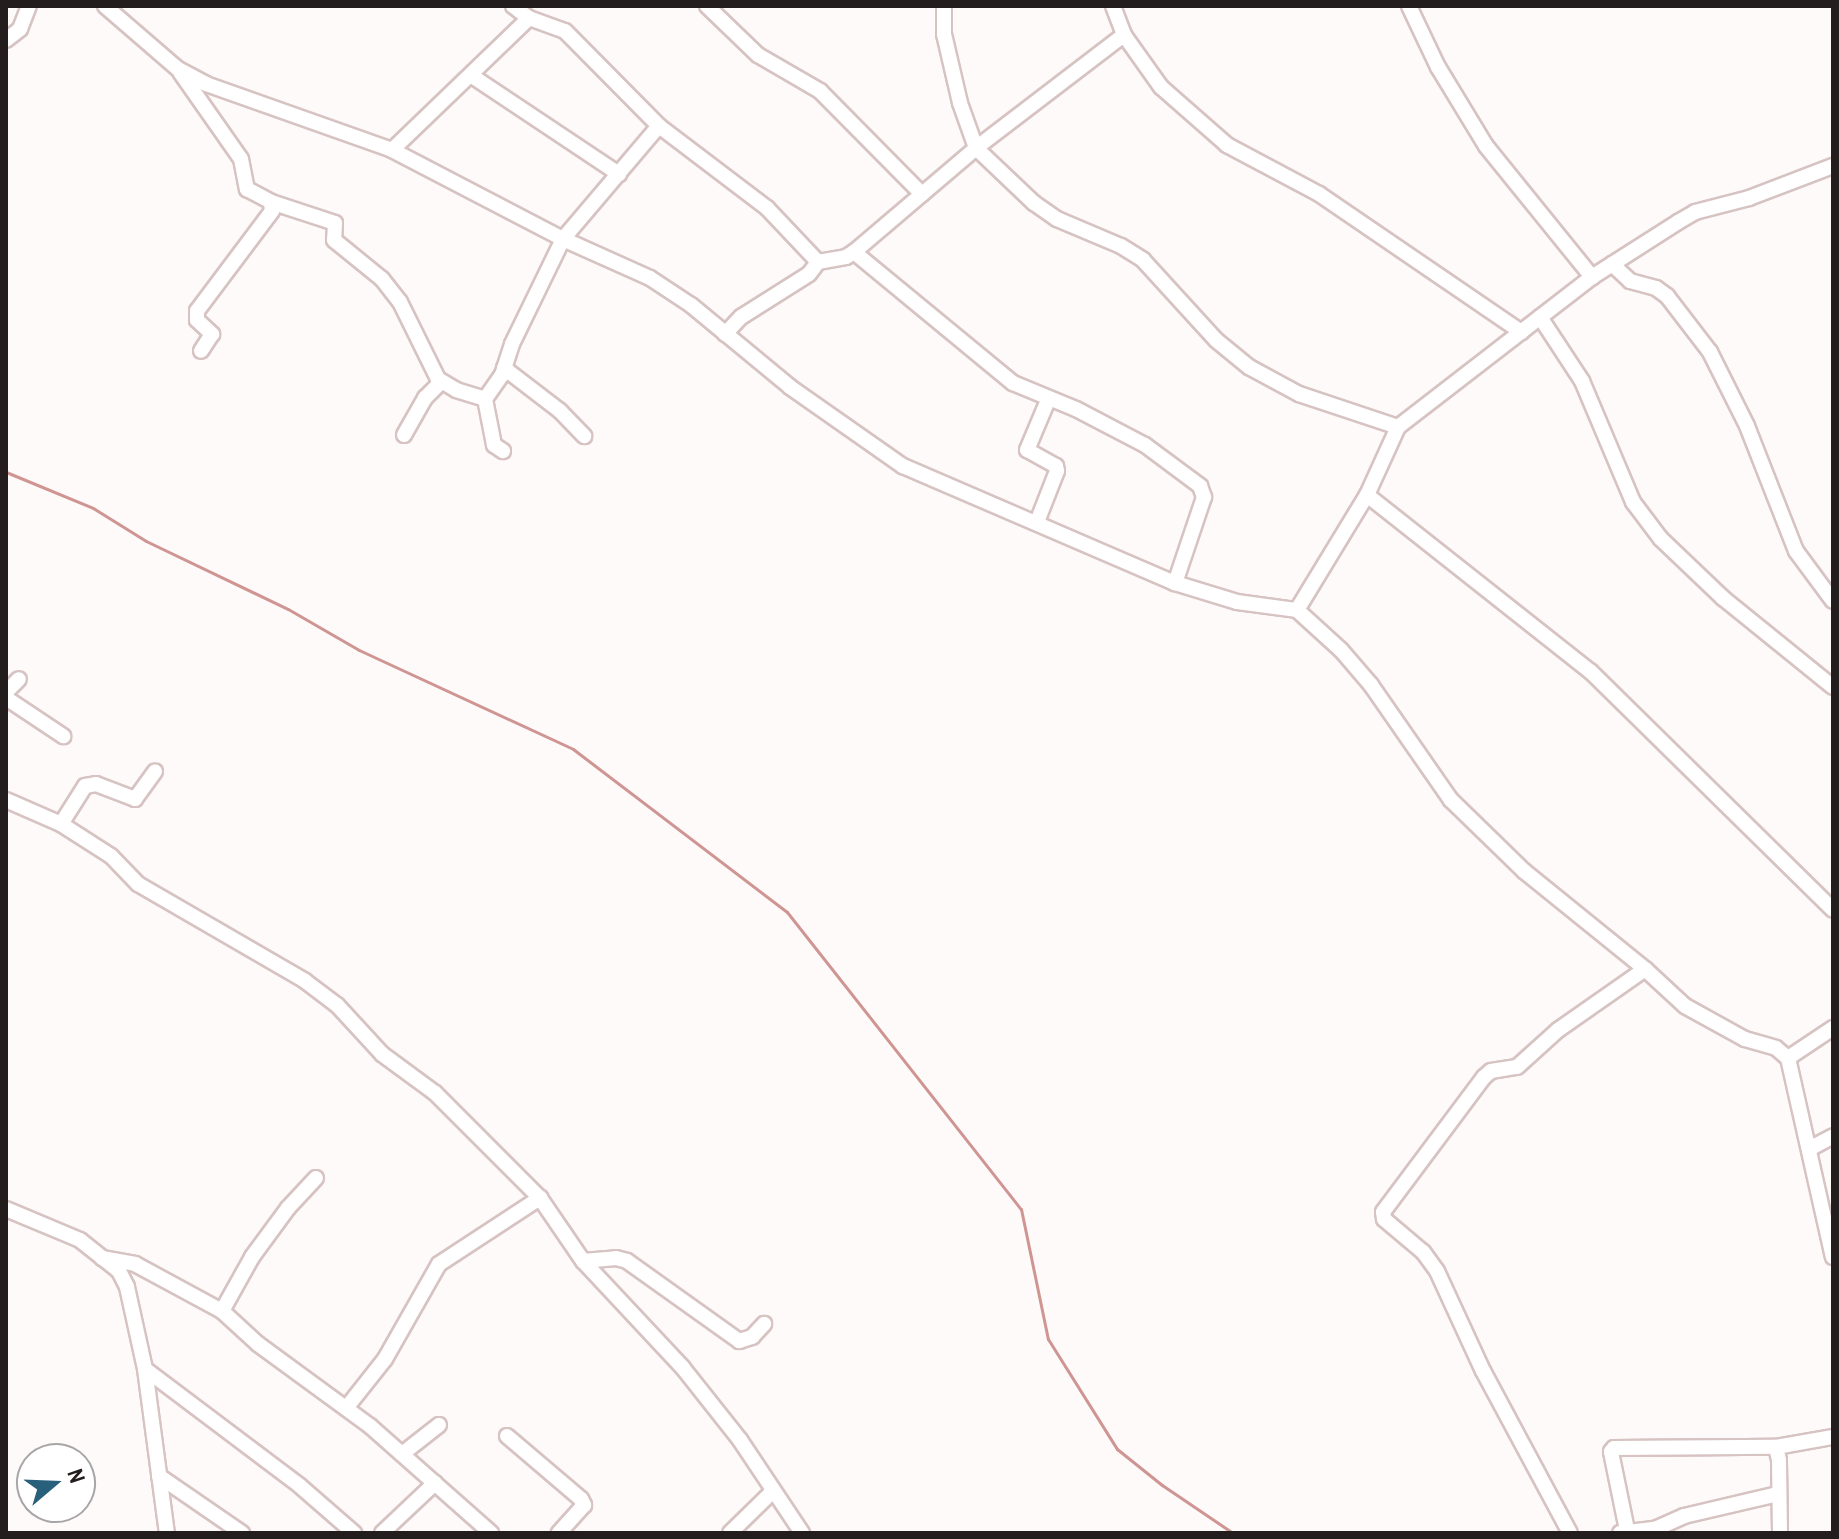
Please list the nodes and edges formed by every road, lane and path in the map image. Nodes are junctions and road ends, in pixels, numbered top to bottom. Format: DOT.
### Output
graph roads {
  1 [pos="29,6"];
  2 [pos="105,6"];
  3 [pos="513,6"];
  4 [pos="707,6"];
  5 [pos="944,6"];
  6 [pos="1113,6"];
  7 [pos="1409,6"];
  8 [pos="529,18"];
  9 [pos="1124,35"];
  10 [pos="6,40"];
  11 [pos="178,69"];
  12 [pos="472,76"];
  13 [pos="659,126"];
  14 [pos="976,148"];
  15 [pos="392,150"];
  16 [pos="1833,166"];
  17 [pos="619,174"];
  18 [pos="922,194"];
  19 [pos="271,202"];
  20 [pos="563,239"];
  21 [pos="854,252"];
  22 [pos="818,262"];
  23 [pos="1612,264"];
  24 [pos="1592,277"];
  25 [pos="1540,317"];
  26 [pos="1521,332"];
  27 [pos="725,334"];
  28 [pos="201,351"];
  29 [pos="504,368"];
  30 [pos="441,382"];
  31 [pos="485,399"];
  32 [pos="1048,400"];
  33 [pos="1398,427"];
  34 [pos="404,435"];
  35 [pos="584,436"];
  36 [pos="503,451"];
  37 [pos="1367,495"];
  38 [pos="1037,522"];
  39 [pos="1175,583"];
  40 [pos="1833,601"];
  41 [pos="1297,610"];
  42 [pos="19,679"];
  43 [pos="1833,687"];
  44 [pos="6,695"];
  45 [pos="63,736"];
  46 [pos="155,771"];
  47 [pos="6,800"];
  48 [pos="61,824"];
  49 [pos="1833,910"];
  50 [pos="1645,969"];
  51 [pos="1833,1028"];
  52 [pos="1788,1058"];
  53 [pos="1833,1136"];
  54 [pos="1809,1149"];
  55 [pos="316,1178"];
  56 [pos="540,1198"];
  57 [pos="6,1209"];
  58 [pos="1832,1252"];
  59 [pos="102,1258"];
  60 [pos="583,1261"];
  61 [pos="222,1311"];
  62 [pos="764,1324"];
  63 [pos="145,1369"];
  64 [pos="347,1407"];
  65 [pos="439,1425"];
  66 [pos="507,1436"];
  67 [pos="1833,1437"];
  68 [pos="1776,1447"];
  69 [pos="402,1454"];
  70 [pos="159,1476"];
  71 [pos="435,1483"];
  72 [pos="772,1492"];
  73 [pos="1778,1494"];
  74 [pos="1656,1531"];
  75 [pos="1623,1532"];
  76 [pos="167,1533"];
  77 [pos="242,1533"];
  78 [pos="354,1533"];
  79 [pos="382,1533"];
  80 [pos="491,1533"];
  81 [pos="559,1533"];
  82 [pos="730,1533"];
  83 [pos="802,1533"];
  84 [pos="1570,1533"];
  85 [pos="1780,1533"];
  1 -- 10 [label="street"];
  2 -- 11 [label="street"];
  3 -- 8 [label="street"];
  4 -- 18 [label="street"];
  5 -- 14 [label="street"];
  6 -- 9 [label="street"];
  7 -- 24 [label="street"];
  8 -- 12 [label="street"];
  8 -- 13 [label="street"];
  9 -- 14 [label="street"];
  9 -- 26 [label="street"];
  11 -- 15 [label="street"];
  11 -- 19 [label="street"];
  12 -- 15 [label="street"];
  12 -- 17 [label="street"];
  13 -- 17 [label="street"];
  13 -- 22 [label="street"];
  14 -- 18 [label="street"];
  14 -- 33 [label="street"];
  15 -- 20 [label="street"];
  16 -- 23 [label="street"];
  17 -- 20 [label="street"];
  18 -- 21 [label="street"];
  19 -- 28 [label="street"];
  19 -- 30 [label="street"];
  20 -- 27 [label="street"];
  20 -- 29 [label="street"];
  21 -- 22 [label="street"];
  21 -- 32 [label="street"];
  22 -- 27 [label="street"];
  23 -- 24 [label="street"];
  23 -- 40 [label="street"];
  24 -- 25 [label="street"];
  25 -- 26 [label="street"];
  25 -- 43 [label="street"];
  26 -- 33 [label="street"];
  27 -- 38 [label="street"];
  29 -- 31 [label="street"];
  29 -- 35 [label="street"];
  30 -- 31 [label="street"];
  30 -- 34 [label="street"];
  31 -- 36 [label="street"];
  32 -- 38 [label="street"];
  32 -- 39 [label="street"];
  33 -- 37 [label="street"];
  37 -- 41 [label="street"];
  37 -- 49 [label="street"];
  38 -- 39 [label="street"];
  39 -- 41 [label="street"];
  41 -- 50 [label="street"];
  42 -- 44 [label="street"];
  44 -- 45 [label="street"];
  46 -- 48 [label="street"];
  47 -- 48 [label="street"];
  48 -- 56 [label="street"];
  50 -- 52 [label="street"];
  50 -- 84 [label="street"];
  51 -- 52 [label="street"];
  52 -- 54 [label="street"];
  53 -- 54 [label="street"];
  54 -- 58 [label="street"];
  55 -- 61 [label="street"];
  56 -- 60 [label="street"];
  56 -- 64 [label="street"];
  57 -- 59 [label="street"];
  59 -- 61 [label="street"];
  59 -- 63 [label="street"];
  60 -- 62 [label="street"];
  60 -- 72 [label="street"];
  61 -- 64 [label="street"];
  63 -- 70 [label="street"];
  63 -- 78 [label="street"];
  64 -- 69 [label="street"];
  65 -- 69 [label="street"];
  66 -- 81 [label="street"];
  67 -- 68 [label="street"];
  68 -- 73 [label="street"];
  68 -- 75 [label="street"];
  69 -- 71 [label="street"];
  70 -- 76 [label="street"];
  70 -- 77 [label="street"];
  71 -- 79 [label="street"];
  71 -- 80 [label="street"];
  72 -- 82 [label="street"];
  72 -- 83 [label="street"];
  73 -- 74 [label="street"];
  73 -- 85 [label="street"];
  74 -- 75 [label="street"];
}
